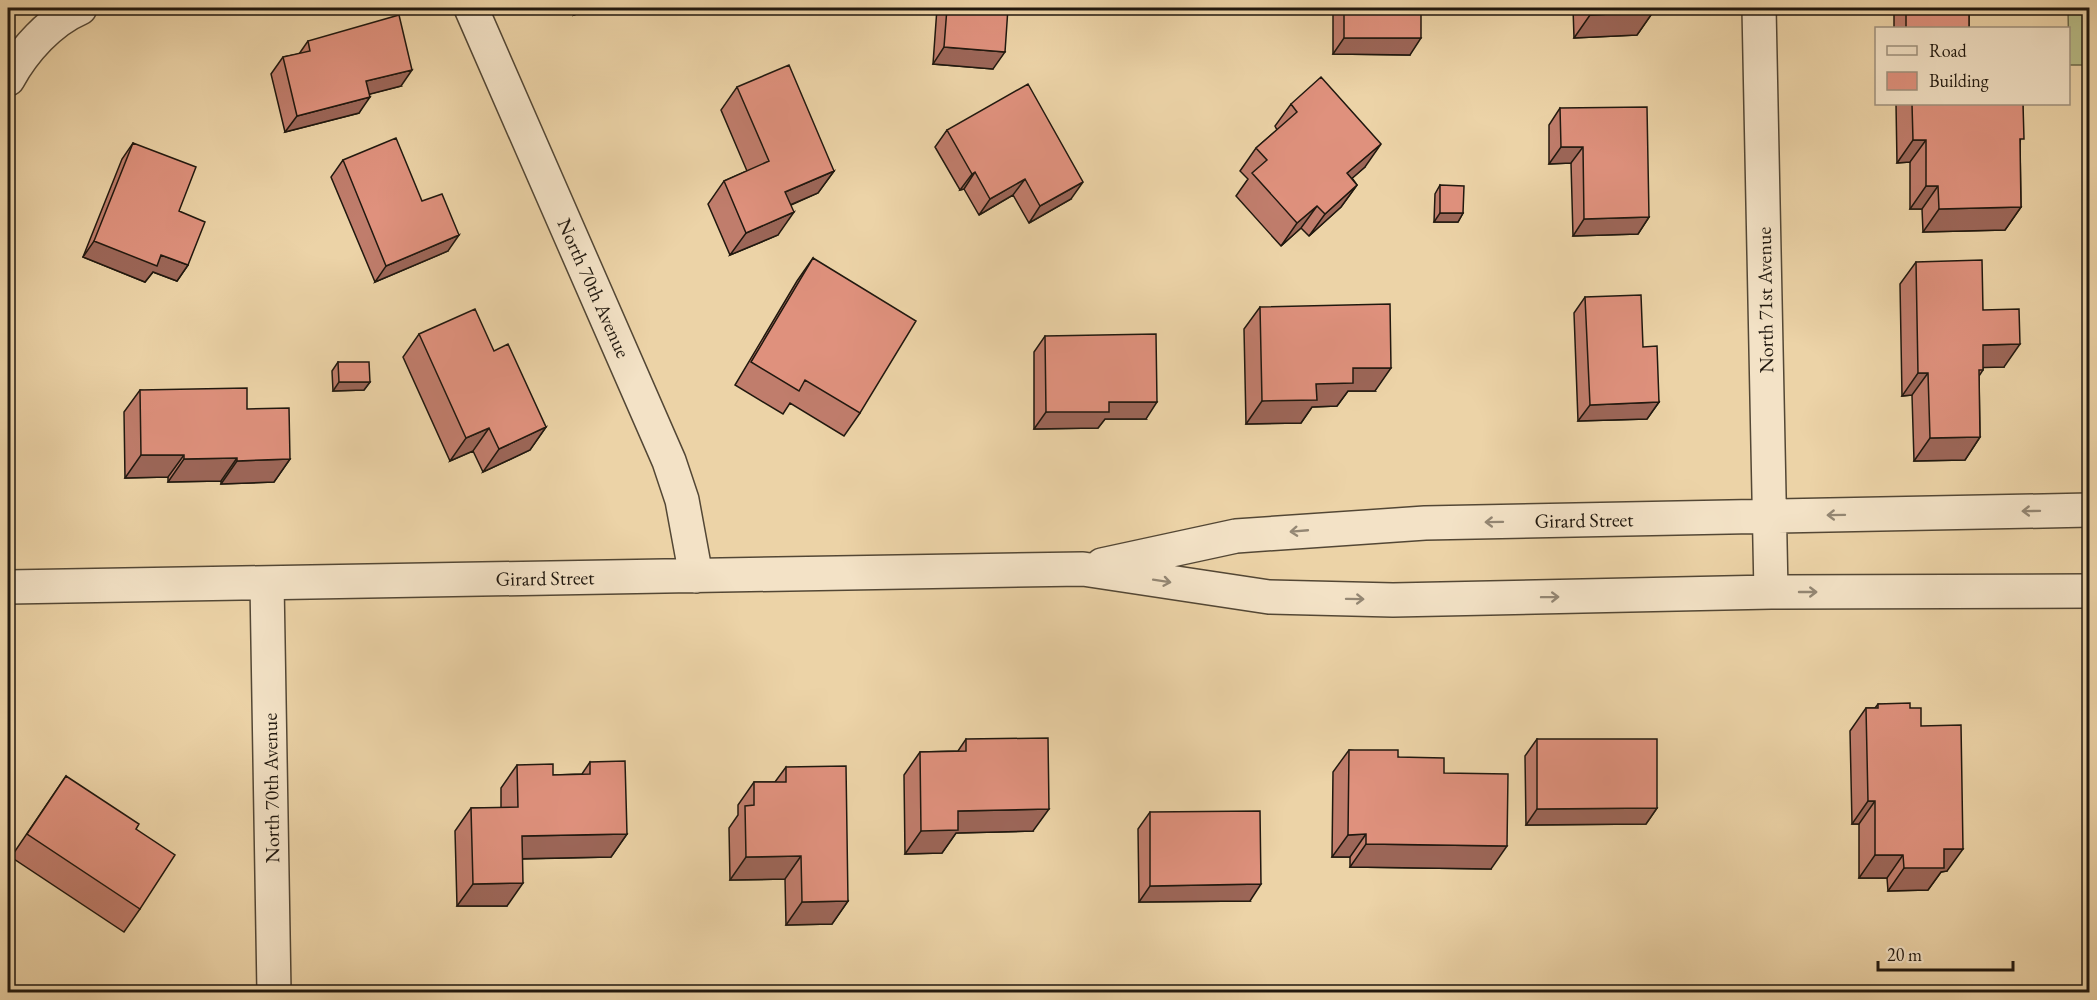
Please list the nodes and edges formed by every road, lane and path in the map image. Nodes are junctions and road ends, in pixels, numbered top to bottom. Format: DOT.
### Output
graph roads {
  1 [pos="81,8"];
  2 [pos="471,8"];
  3 [pos="1759,8"];
  4 [pos="8,79"];
  5 [pos="2090,510"];
  6 [pos="1769,516"];
  7 [pos="1083,569"];
  8 [pos="696,576"];
  9 [pos="267,583"];
  10 [pos="8,587"];
  11 [pos="2090,591"];
  12 [pos="1771,592"];
  13 [pos="274,993"];
  1 -- 4 [label="street"];
  2 -- 8 [label="street, North 70th Avenue"];
  3 -- 6 [label="street, North 71st Avenue"];
  5 -- 6 [label="street, Girard Street, one-way"];
  6 -- 7 [label="street, Girard Street, one-way"];
  6 -- 12 [label="street, North 71st Avenue"];
  7 -- 8 [label="street, Girard Street"];
  7 -- 12 [label="street, Girard Street, one-way"];
  8 -- 9 [label="street, Girard Street"];
  9 -- 10 [label="street, Girard Street"];
  9 -- 13 [label="street, North 70th Avenue"];
  12 -- 11 [label="street, Girard Street, one-way"];
}
